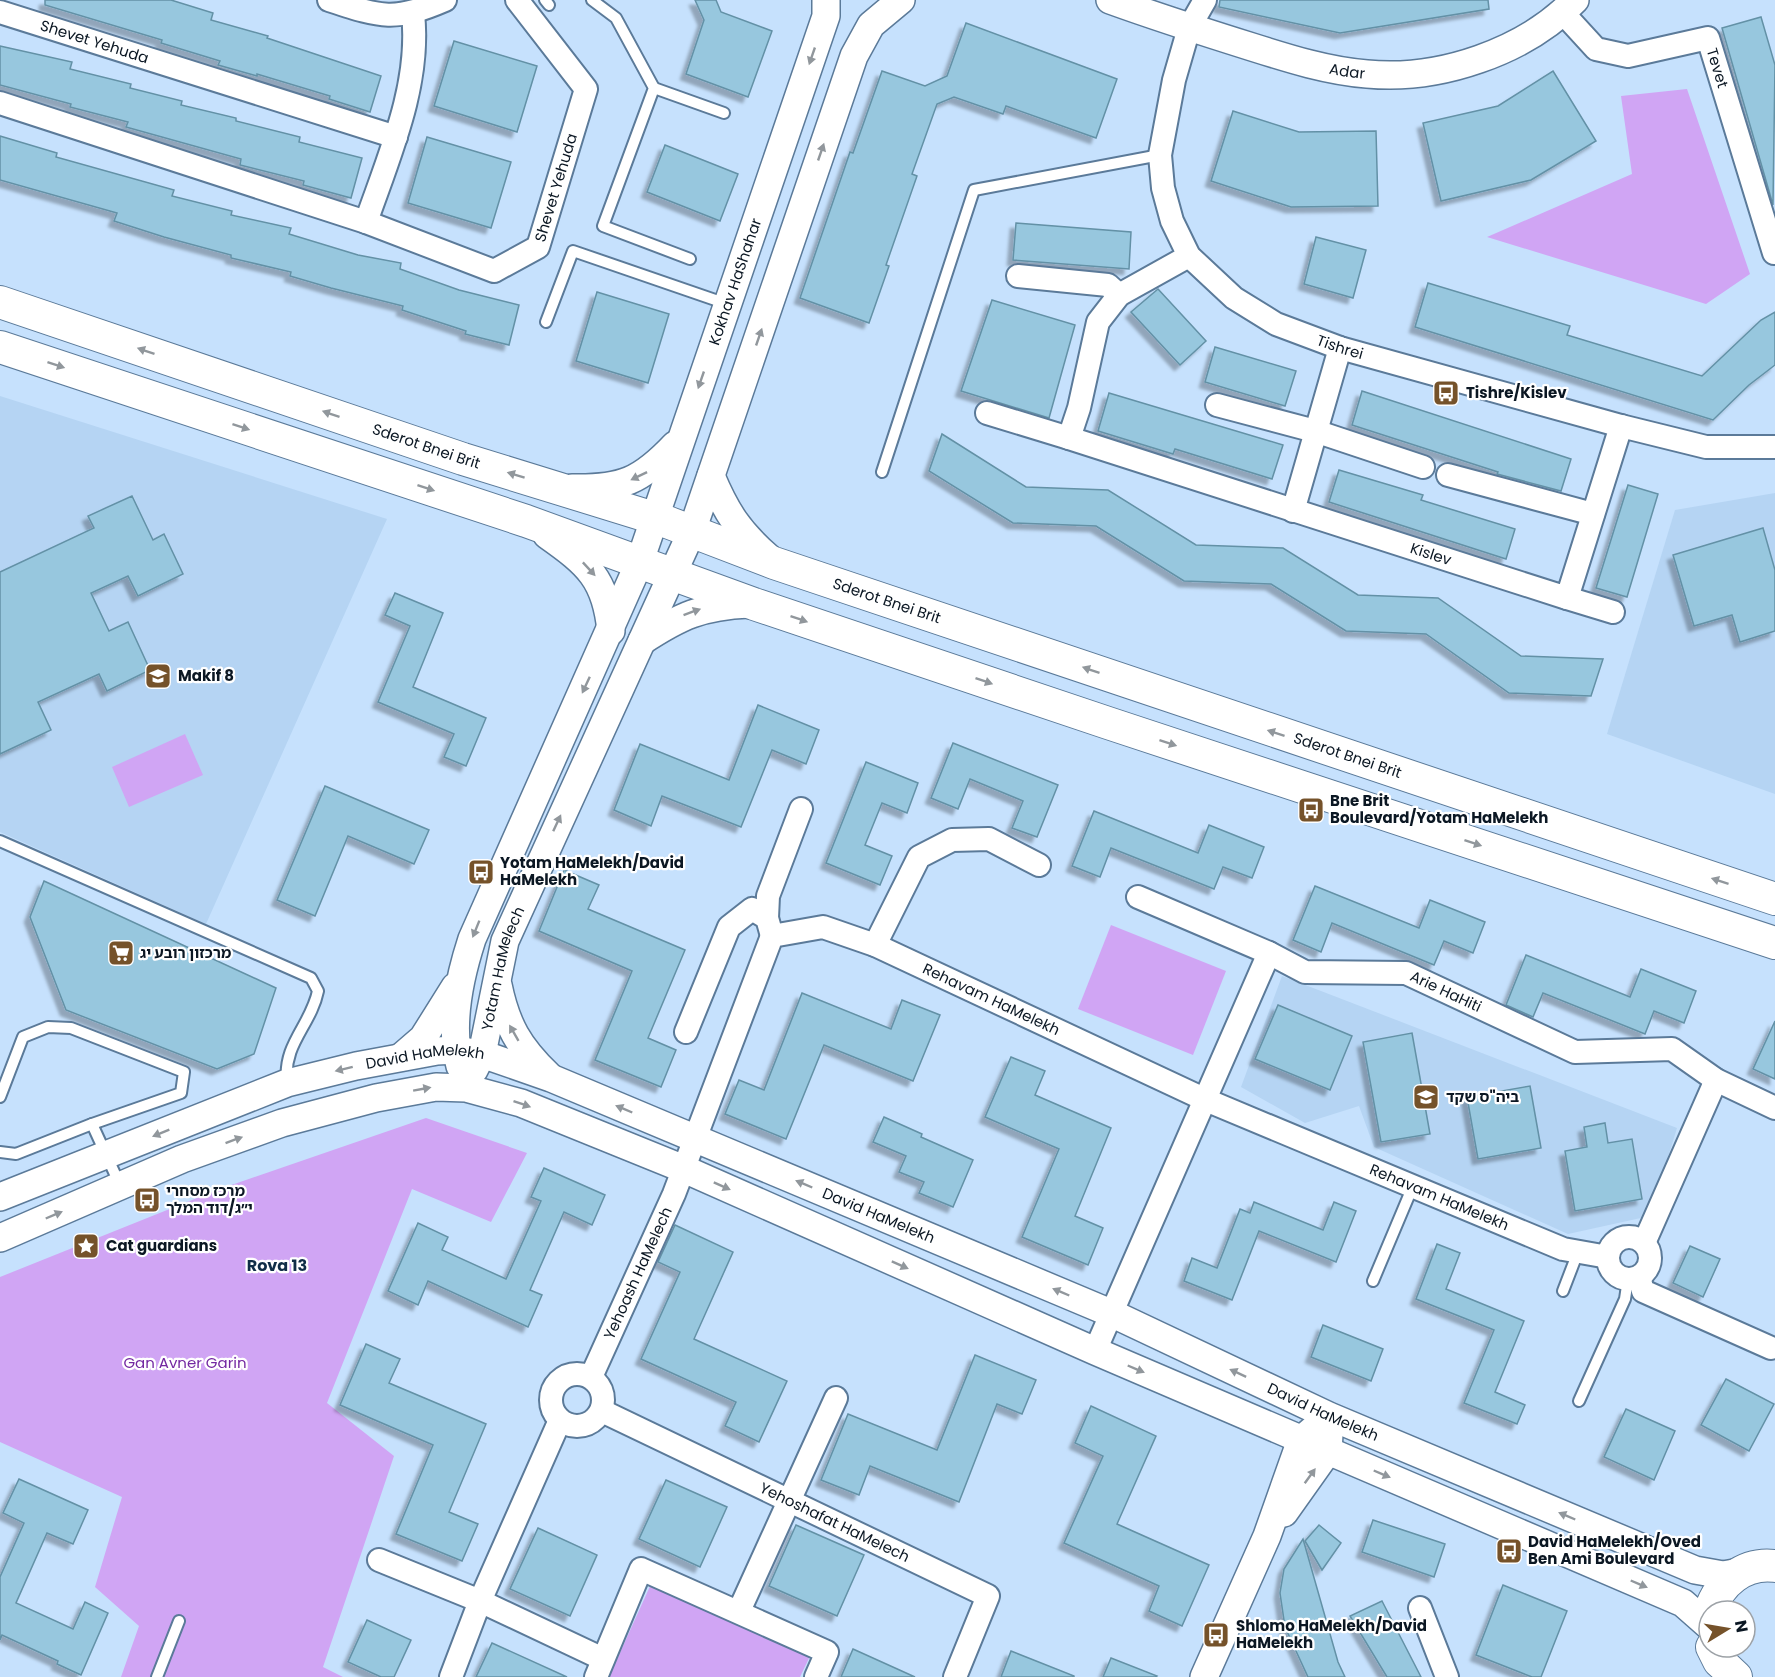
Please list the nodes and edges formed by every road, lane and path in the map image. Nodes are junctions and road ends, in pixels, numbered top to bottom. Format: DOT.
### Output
graph roads {
  1 [pos="329,0"];
  2 [pos="445,0"];
  3 [pos="517,0"];
  4 [pos="592,0"];
  5 [pos="826,0"];
  6 [pos="901,0"];
  7 [pos="1110,0"];
  8 [pos="1205,0"];
  9 [pos="1569,6"];
  10 [pos="0,12"];
  11 [pos="413,14"];
  12 [pos="1189,28"];
  13 [pos="654,88"];
  14 [pos="0,103"];
  15 [pos="724,113"];
  16 [pos="396,137"];
  17 [pos="1160,155"];
  18 [pos="366,222"];
  19 [pos="1774,252"];
  20 [pos="1189,256"];
  21 [pos="690,259"];
  22 [pos="1018,276"];
  23 [pos="1119,295"];
  24 [pos="0,302"];
  25 [pos="728,304"];
  26 [pos="546,322"];
  27 [pos="0,347"];
  28 [pos="1340,348"];
  29 [pos="1217,405"];
  30 [pos="987,413"];
  31 [pos="1621,426"];
  32 [pos="1315,431"];
  33 [pos="682,437"];
  34 [pos="1069,438"];
  35 [pos="1775,447"];
  36 [pos="1422,467"];
  37 [pos="882,472"];
  38 [pos="1448,475"];
  39 [pos="711,476"];
  40 [pos="558,488"];
  41 [pos="1293,511"];
  42 [pos="1593,514"];
  43 [pos="655,519"];
  44 [pos="526,521"];
  45 [pos="692,531"];
  46 [pos="640,561"];
  47 [pos="774,563"];
  48 [pos="672,574"];
  49 [pos="1567,598"];
  50 [pos="754,604"];
  51 [pos="1613,612"];
  52 [pos="611,632"];
  53 [pos="642,641"];
  54 [pos="801,809"];
  55 [pos="0,841"];
  56 [pos="1039,865"];
  57 [pos="1138,897"];
  58 [pos="1775,899"];
  59 [pos="770,927"];
  60 [pos="1775,943"];
  61 [pos="874,945"];
  62 [pos="1269,953"];
  63 [pos="496,976"];
  64 [pos="459,980"];
  65 [pos="686,1032"];
  66 [pos="456,1050"];
  67 [pos="482,1054"];
  68 [pos="401,1057"];
  69 [pos="551,1078"];
  70 [pos="1716,1080"];
  71 [pos="287,1083"];
  72 [pos="466,1088"];
  73 [pos="0,1097"];
  74 [pos="1206,1100"];
  75 [pos="1775,1108"];
  76 [pos="92,1124"];
  77 [pos="695,1139"];
  78 [pos="0,1152"];
  79 [pos="105,1155"];
  80 [pos="684,1169"];
  81 [pos="120,1186"];
  82 [pos="1413,1186"];
  83 [pos="0,1197"];
  84 [pos="0,1238"];
  85 [pos="1644,1243"];
  86 [pos="1578,1252"];
  87 [pos="1608,1257"];
  88 [pos="1633,1278"];
  89 [pos="1373,1281"];
  90 [pos="1563,1291"];
  91 [pos="1113,1314"];
  92 [pos="1771,1348"];
  93 [pos="1095,1352"];
  94 [pos="591,1377"];
  95 [pos="836,1398"];
  96 [pos="1579,1401"];
  97 [pos="602,1411"];
  98 [pos="1329,1416"];
  99 [pos="560,1420"];
  100 [pos="1301,1440"];
  101 [pos="1328,1451"];
  102 [pos="788,1500"];
  103 [pos="1267,1536"];
  104 [pos="379,1560"];
  105 [pos="1773,1564"];
  106 [pos="1740,1572"];
  107 [pos="1719,1599"];
  108 [pos="480,1601"];
  109 [pos="1420,1608"];
  110 [pos="739,1611"];
  111 [pos="1697,1621"];
  112 [pos="179,1622"];
  113 [pos="1718,1659"];
  114 [pos="599,1668"];
  115 [pos="157,1677"];
  116 [pos="451,1677"];
  117 [pos="816,1677"];
  118 [pos="955,1677"];
  119 [pos="1204,1677"];
  120 [pos="1447,1677"];
  121 [pos="1736,1677"];
  1 -- 11 [label="street"];
  2 -- 11 [label="street"];
  3 -- 18 [label="street, Shevet Yehuda"];
  4 -- 13 [label="lane"];
  5 -- 25 [label="street, Kokhav HaShahar, one-way"];
  39 -- 6 [label="street, one-way"];
  7 -- 12 [label="street, Adar"];
  8 -- 12 [label="street, Tishrei"];
  9 -- 12 [label="street, Adar"];
  9 -- 19 [label="street, Tevet"];
  10 -- 16 [label="street, Shevet Yehuda"];
  11 -- 16 [label="street"];
  12 -- 17 [label="street, Tishrei"];
  13 -- 15 [label="lane"];
  13 -- 21 [label="lane"];
  14 -- 18 [label="street, Shevet Yehuda"];
  16 -- 18 [label="street"];
  17 -- 20 [label="street, Tishrei"];
  17 -- 37 [label="lane"];
  20 -- 23 [label="street"];
  20 -- 28 [label="street, Tishrei"];
  22 -- 23 [label="street"];
  23 -- 34 [label="street"];
  40 -- 24 [label="main road, Sderot Bnei Brit, one-way"];
  25 -- 26 [label="lane"];
  25 -- 33 [label="street, Kokhav HaShahar, one-way"];
  27 -- 44 [label="main road, one-way"];
  28 -- 31 [label="street, Tishrei"];
  28 -- 32 [label="street"];
  29 -- 32 [label="street"];
  30 -- 34 [label="street, Kislev"];
  31 -- 35 [label="street, Tishrei"];
  31 -- 42 [label="street"];
  32 -- 36 [label="street"];
  32 -- 41 [label="street"];
  33 -- 40 [label="street, one-way"];
  33 -- 43 [label="street, Kokhav HaShahar"];
  34 -- 41 [label="street, Kislev"];
  38 -- 42 [label="street"];
  39 -- 45 [label="street"];
  39 -- 47 [label="street"];
  40 -- 43 [label="main road, Sderot Bnei Brit"];
  41 -- 49 [label="street, Kislev"];
  42 -- 49 [label="street"];
  43 -- 45 [label="main road, Sderot Bnei Brit"];
  43 -- 46 [label="street, Kokhav HaShahar"];
  44 -- 46 [label="main road"];
  44 -- 52 [label="street, one-way"];
  45 -- 47 [label="main road, Sderot Bnei Brit"];
  45 -- 48 [label="street, Yotam HaMelech"];
  46 -- 48 [label="main road"];
  46 -- 52 [label="street, Yotam HaMelech"];
  58 -- 47 [label="main road, Sderot Bnei Brit, one-way"];
  48 -- 50 [label="main road"];
  48 -- 53 [label="street, Yotam HaMelech"];
  49 -- 51 [label="street, Kislev"];
  53 -- 50 [label="street, one-way"];
  50 -- 60 [label="main road, one-way"];
  52 -- 64 [label="street, Yotam HaMelech, one-way"];
  63 -- 53 [label="street, Yotam HaMelech, one-way"];
  54 -- 59 [label="street"];
  55 -- 71 [label="lane"];
  56 -- 61 [label="street"];
  57 -- 62 [label="street, Arie HaHiti"];
  59 -- 61 [label="street, Rehavam HaMelekh"];
  59 -- 65 [label="street, Rehavam HaMelekh"];
  59 -- 77 [label="street"];
  61 -- 74 [label="street, Rehavam HaMelekh"];
  62 -- 70 [label="street, Arie HaHiti"];
  62 -- 74 [label="street"];
  63 -- 67 [label="street, Yotam HaMelech"];
  69 -- 63 [label="street, one-way"];
  64 -- 66 [label="street, Yotam HaMelech"];
  64 -- 68 [label="street"];
  66 -- 67 [label="street, David HaMelekh"];
  66 -- 68 [label="street, David HaMelekh"];
  66 -- 72 [label="street, Yotam HaMelech"];
  67 -- 69 [label="street, David HaMelekh"];
  67 -- 72 [label="street, Yotam HaMelech"];
  68 -- 71 [label="street, David HaMelekh, one-way"];
  77 -- 69 [label="street, David HaMelekh, one-way"];
  70 -- 75 [label="street, Arie HaHiti"];
  70 -- 85 [label="street"];
  71 -- 79 [label="street, David HaMelekh, one-way"];
  72 -- 80 [label="street, David HaMelekh, one-way"];
  81 -- 72 [label="street, David HaMelekh, one-way"];
  73 -- 76 [label="lane"];
  74 -- 82 [label="street, Rehavam HaMelekh"];
  74 -- 91 [label="street"];
  76 -- 78 [label="lane"];
  76 -- 79 [label="lane"];
  77 -- 80 [label="street"];
  91 -- 77 [label="street, David HaMelekh, one-way"];
  79 -- 81 [label="lane"];
  79 -- 83 [label="street, David HaMelekh"];
  80 -- 93 [label="street, David HaMelekh, one-way"];
  80 -- 94 [label="street, Yehoash HaMelech"];
  84 -- 81 [label="street, David HaMelekh, one-way"];
  82 -- 86 [label="street, Rehavam HaMelekh"];
  82 -- 89 [label="lane"];
  85 -- 87 [label="street"];
  85 -- 88 [label="street"];
  86 -- 87 [label="street, Rehavam HaMelekh"];
  86 -- 90 [label="lane"];
  87 -- 88 [label="street"];
  88 -- 92 [label="street"];
  88 -- 96 [label="lane"];
  91 -- 93 [label="street"];
  98 -- 91 [label="street, David HaMelekh, one-way"];
  93 -- 100 [label="street, David HaMelekh, one-way"];
  94 -- 97 [label="street"];
  94 -- 99 [label="street"];
  95 -- 102 [label="street"];
  97 -- 99 [label="street"];
  97 -- 102 [label="street, Yehoshafat HaMelech"];
  98 -- 100 [label="street"];
  98 -- 101 [label="street"];
  106 -- 98 [label="street, David HaMelekh, one-way"];
  99 -- 108 [label="street"];
  100 -- 101 [label="street, David HaMelekh"];
  100 -- 103 [label="street"];
  103 -- 101 [label="street, one-way"];
  101 -- 111 [label="street, David HaMelekh, one-way"];
  102 -- 110 [label="street"];
  102 -- 118 [label="street, Yehoshafat HaMelech"];
  103 -- 119 [label="street"];
  104 -- 108 [label="street"];
  105 -- 106 [label="main road"];
  106 -- 107 [label="main road"];
  108 -- 114 [label="street"];
  108 -- 116 [label="street"];
  109 -- 120 [label="street"];
  110 -- 114 [label="street"];
  110 -- 117 [label="street"];
  112 -- 115 [label="lane"];
  113 -- 121 [label="main road"];
}
